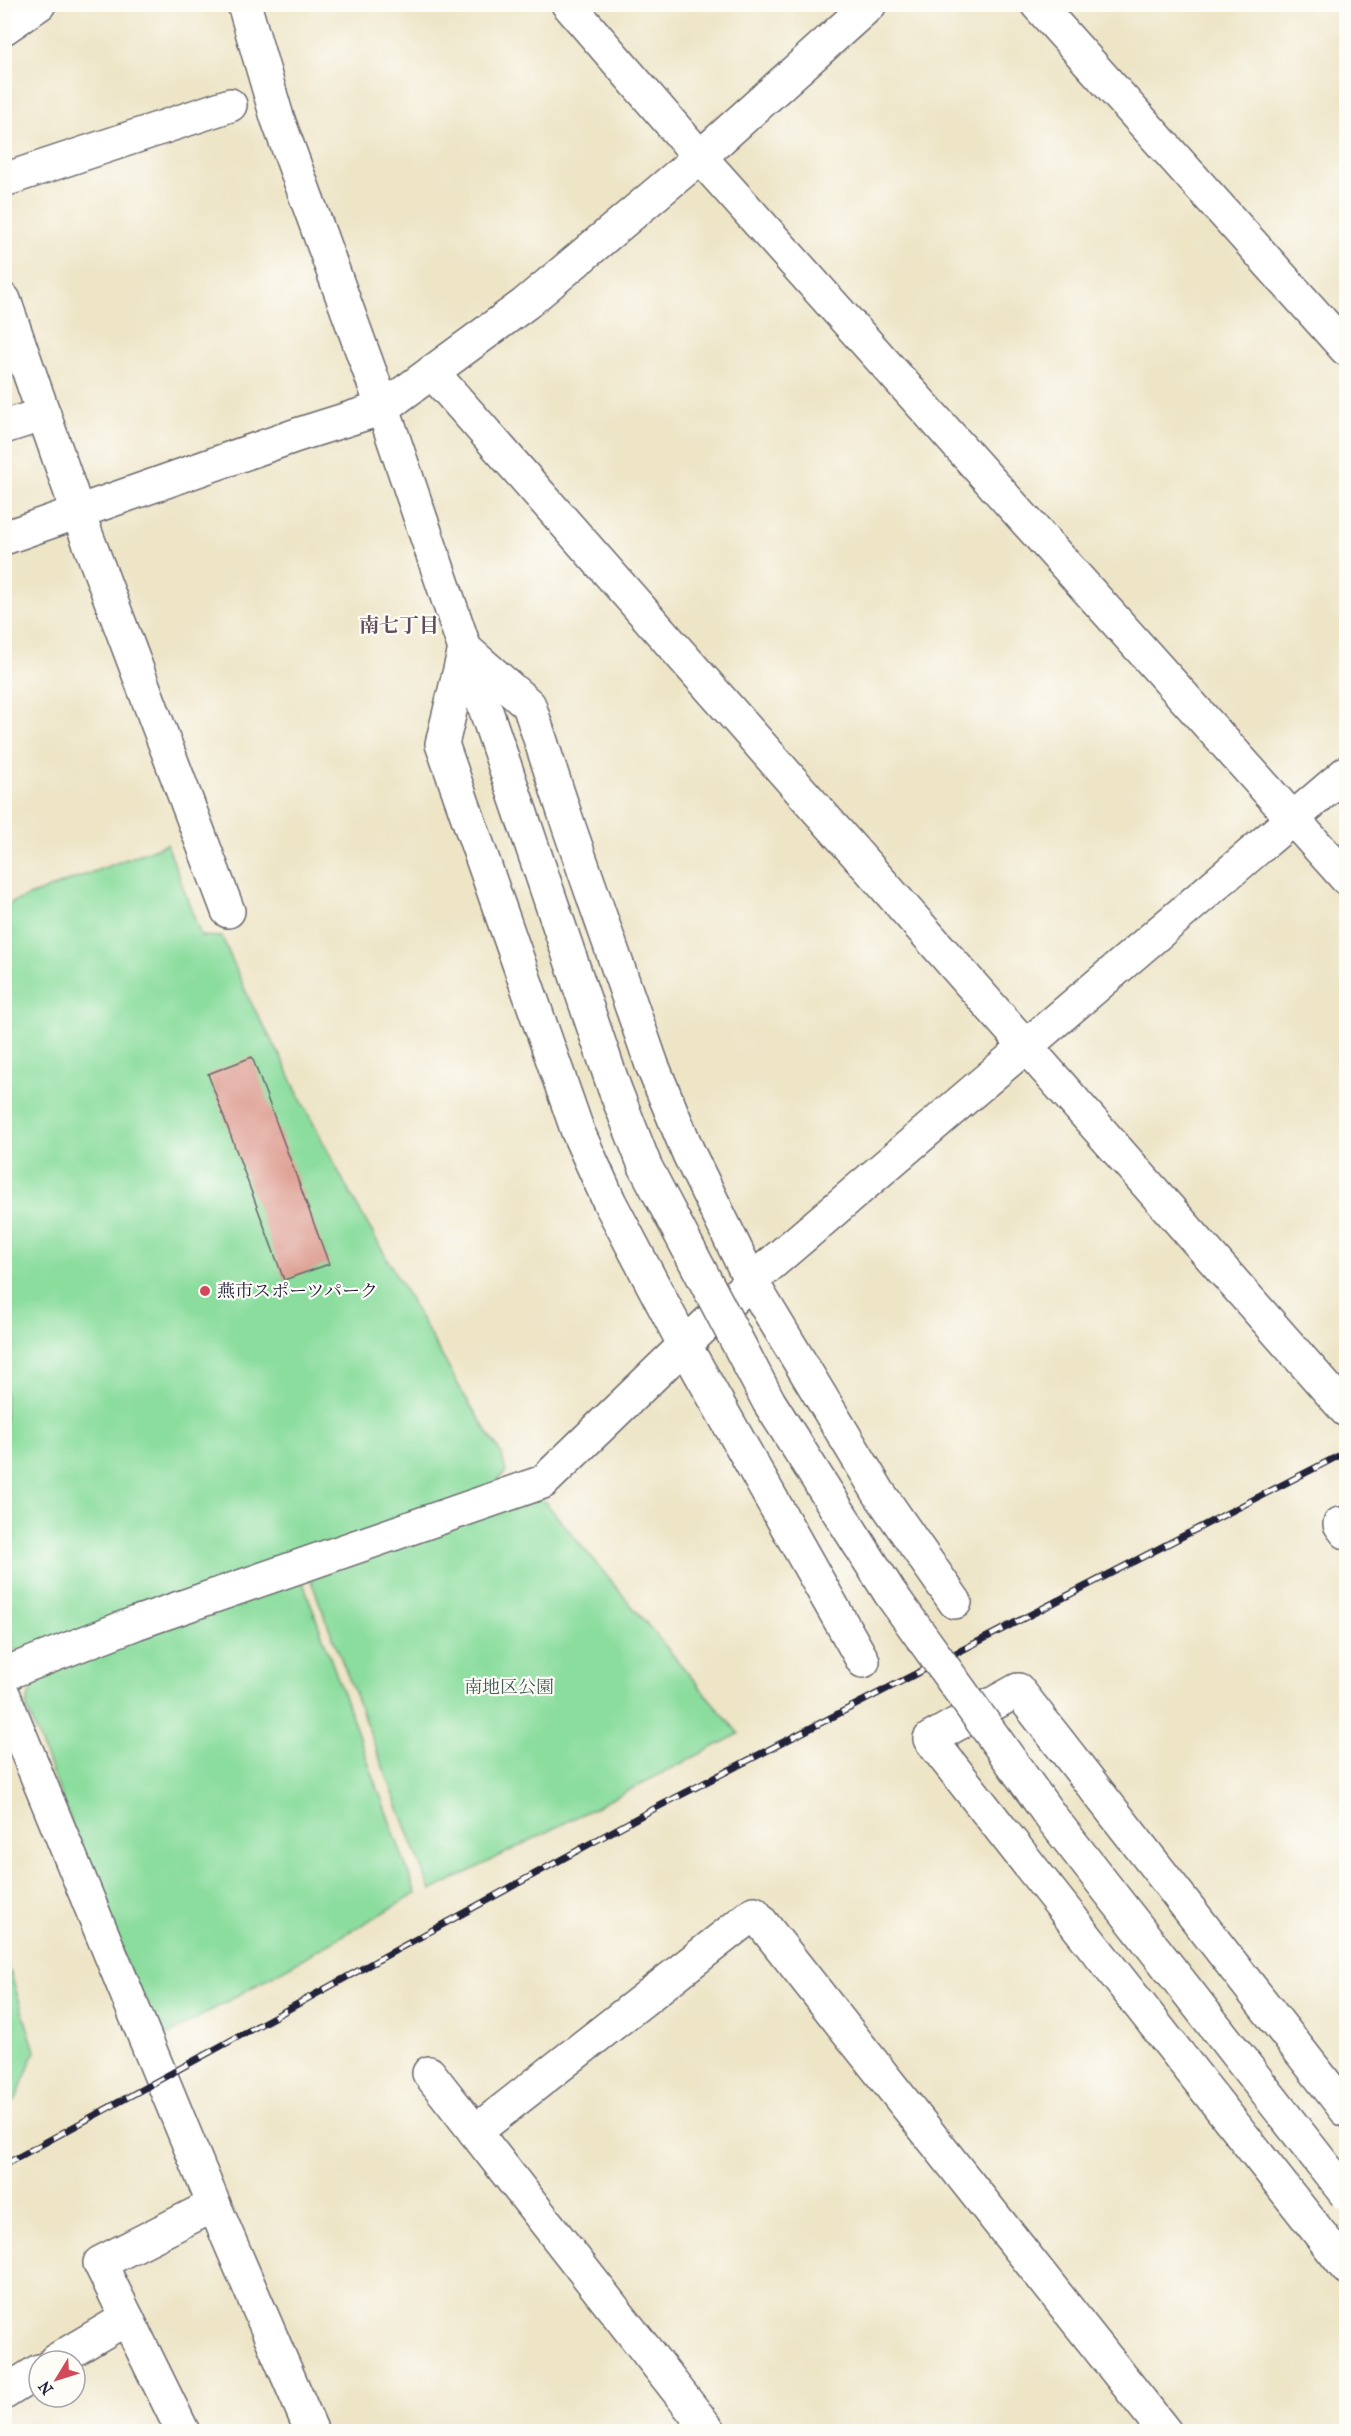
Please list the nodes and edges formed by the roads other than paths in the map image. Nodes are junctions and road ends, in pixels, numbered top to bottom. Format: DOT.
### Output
graph roads {
  1 [pos="39,4"];
  2 [pos="244,4"];
  3 [pos="568,4"];
  4 [pos="870,4"];
  5 [pos="1037,4"];
  6 [pos="4,28"];
  7 [pos="230,105"];
  8 [pos="700,158"];
  9 [pos="4,180"];
  10 [pos="4,300"];
  11 [pos="1347,350"];
  12 [pos="432,372"];
  13 [pos="382,408"];
  14 [pos="44,414"];
  15 [pos="4,427"];
  16 [pos="78,513"];
  17 [pos="4,538"];
  18 [pos="465,649"];
  19 [pos="1347,772"];
  20 [pos="1295,819"];
  21 [pos="1347,878"];
  22 [pos="228,911"];
  23 [pos="1026,1046"];
  24 [pos="751,1281"];
  25 [pos="684,1344"];
  26 [pos="1347,1410"];
  27 [pos="955,1602"];
  28 [pos="863,1661"];
  29 [pos="4,1674"];
  30 [pos="4,1696"];
  31 [pos="429,2073"];
  32 [pos="1347,2110"];
  33 [pos="475,2132"];
  34 [pos="1347,2194"];
  35 [pos="214,2205"];
  36 [pos="1347,2266"];
  37 [pos="127,2318"];
  38 [pos="75,2349"];
  39 [pos="27,2379"];
  40 [pos="4,2393"];
  41 [pos="183,2432"];
  42 [pos="312,2432"];
  43 [pos="710,2432"];
  44 [pos="1165,2432"];
  1 -- 6 [label="main road"];
  2 -- 13 [label="main road"];
  3 -- 8 [label="main road"];
  4 -- 8 [label="main road"];
  5 -- 11 [label="main road"];
  7 -- 9 [label="main road"];
  8 -- 12 [label="main road"];
  8 -- 20 [label="main road"];
  10 -- 14 [label="main road"];
  12 -- 13 [label="main road"];
  12 -- 23 [label="main road"];
  13 -- 16 [label="main road"];
  13 -- 18 [label="main road"];
  14 -- 15 [label="main road"];
  14 -- 16 [label="main road"];
  16 -- 17 [label="main road"];
  16 -- 22 [label="main road"];
  18 -- 24 [label="main road"];
  18 -- 25 [label="main road"];
  18 -- 34 [label="main road, bridge"];
  19 -- 20 [label="main road"];
  20 -- 21 [label="main road"];
  20 -- 23 [label="main road"];
  23 -- 24 [label="main road"];
  23 -- 26 [label="main road"];
  24 -- 25 [label="main road"];
  24 -- 27 [label="main road"];
  25 -- 28 [label="main road"];
  25 -- 29 [label="main road"];
  30 -- 35 [label="main road"];
  31 -- 33 [label="main road"];
  32 -- 36 [label="main road"];
  33 -- 43 [label="main road"];
  33 -- 44 [label="main road"];
  35 -- 37 [label="main road"];
  35 -- 42 [label="main road"];
  37 -- 38 [label="main road"];
  37 -- 41 [label="main road"];
  39 -- 40 [label="main road"];
}
